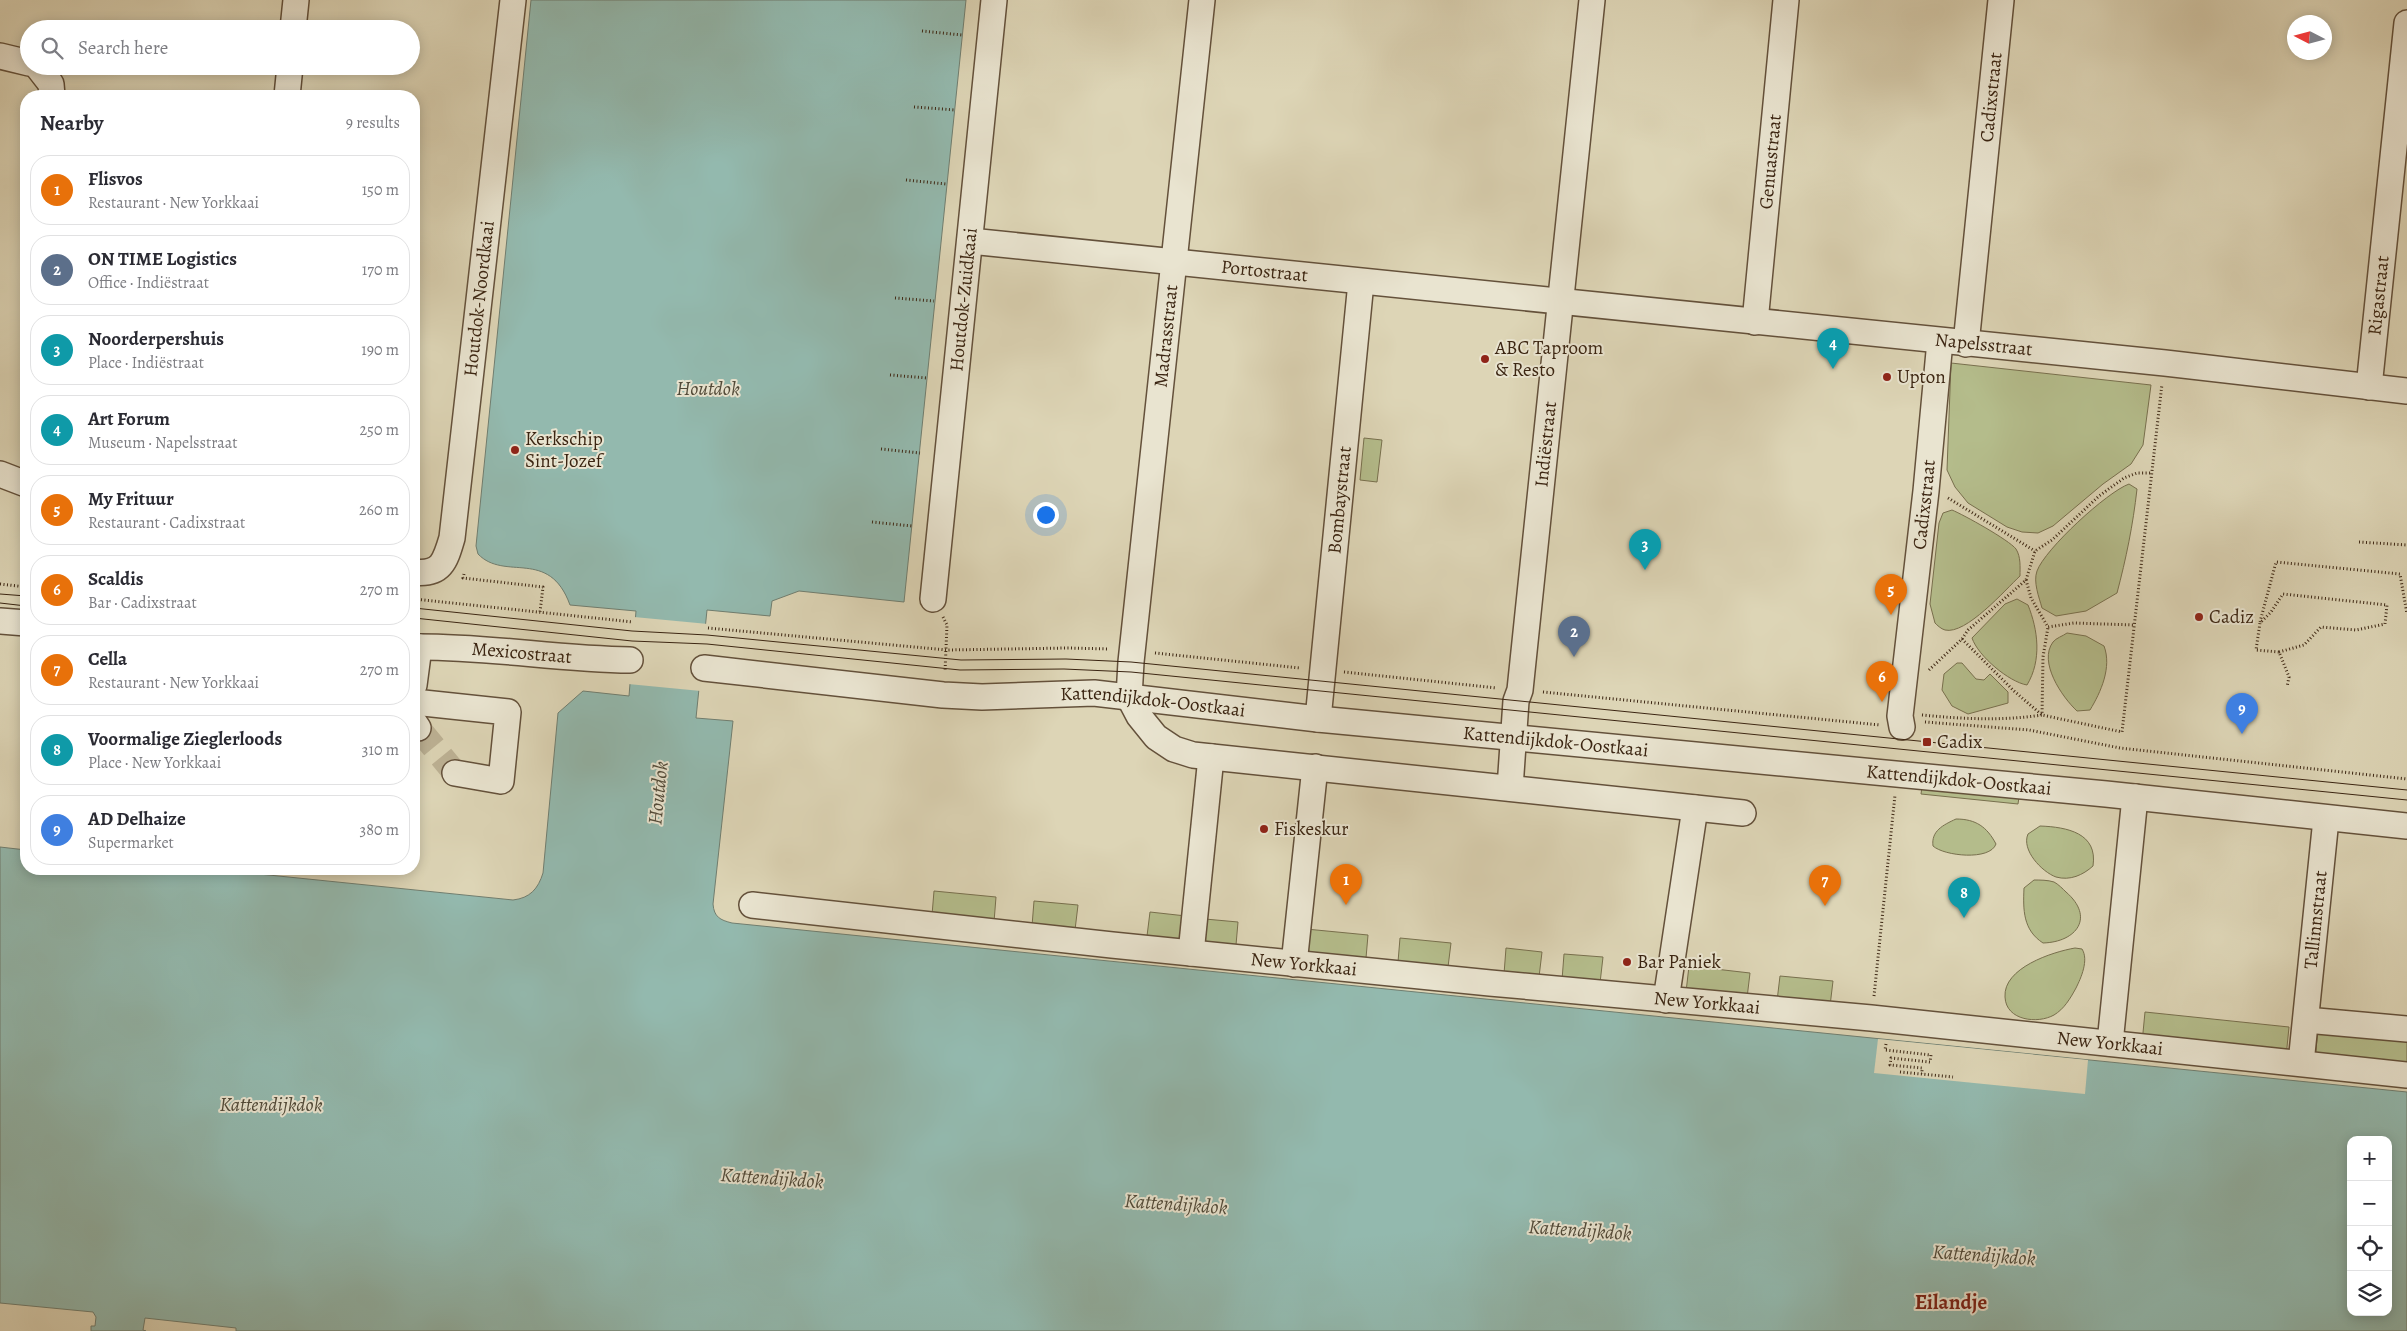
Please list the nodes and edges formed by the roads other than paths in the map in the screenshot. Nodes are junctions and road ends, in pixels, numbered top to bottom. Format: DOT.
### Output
graph roads {
  1 [pos="296,0"];
  2 [pos="513,0"];
  3 [pos="994,0"];
  4 [pos="1202,0"];
  5 [pos="1592,0"];
  6 [pos="1786,0"];
  7 [pos="2001,0"];
  8 [pos="294,20"];
  9 [pos="2407,24"];
  10 [pos="0,56"];
  11 [pos="20,61"];
  12 [pos="44,75"];
  13 [pos="289,75"];
  14 [pos="51,90"];
  15 [pos="287,90"];
  16 [pos="970,242"];
  17 [pos="1174,263"];
  18 [pos="1361,282"];
  19 [pos="1560,303"];
  20 [pos="1755,322"];
  21 [pos="1940,341"];
  22 [pos="1966,344"];
  23 [pos="2369,388"];
  24 [pos="2407,391"];
  25 [pos="0,474"];
  26 [pos="20,482"];
  27 [pos="420,572"];
  28 [pos="933,600"];
  29 [pos="0,621"];
  30 [pos="20,623"];
  31 [pos="420,646"];
  32 [pos="630,660"];
  33 [pos="704,668"];
  34 [pos="1129,697"];
  35 [pos="420,703"];
  36 [pos="1318,719"];
  37 [pos="1901,720"];
  38 [pos="1514,738"];
  39 [pos="1211,756"];
  40 [pos="1315,767"];
  41 [pos="455,773"];
  42 [pos="1510,788"];
  43 [pos="2134,797"];
  44 [pos="1694,808"];
  45 [pos="1743,813"];
  46 [pos="2326,819"];
  47 [pos="2407,826"];
  48 [pos="752,905"];
  49 [pos="1191,953"];
  50 [pos="1294,964"];
  51 [pos="1666,1000"];
  52 [pos="2306,1020"];
  53 [pos="2407,1029"];
  54 [pos="2110,1043"];
  55 [pos="2301,1064"];
  56 [pos="2407,1075"];
  1 -- 8 [label="street"];
  2 -- 27 [label="street, Houtdok-Noordkaai"];
  3 -- 16 [label="street, Houtdok-Zuidkaai"];
  4 -- 17 [label="street, Madrasstraat"];
  5 -- 19 [label="street, Indiëstraat"];
  6 -- 20 [label="street, Genuastraat"];
  7 -- 22 [label="street, Cadixstraat"];
  9 -- 23 [label="street, Rigastraat"];
  10 -- 11 [label="street"];
  12 -- 14 [label="street"];
  13 -- 15 [label="street"];
  16 -- 17 [label="street, Portostraat"];
  16 -- 28 [label="street, Houtdok-Zuidkaai"];
  17 -- 18 [label="street, Portostraat"];
  17 -- 34 [label="street, Madrasstraat"];
  18 -- 19 [label="street, Portostraat"];
  18 -- 36 [label="street, Bombaystraat"];
  19 -- 20 [label="street, Napelsstraat"];
  19 -- 38 [label="street, Indiëstraat"];
  20 -- 21 [label="street, Napelsstraat"];
  21 -- 22 [label="street, Napelsstraat"];
  21 -- 37 [label="street, Cadixstraat"];
  22 -- 23 [label="street, Napelsstraat"];
  23 -- 24 [label="street, Napelsstraat"];
  25 -- 26 [label="street"];
  29 -- 30 [label="street"];
  31 -- 32 [label="street, Mexicostraat"];
  33 -- 34 [label="street, Kattendijkdok-Oostkaai"];
  34 -- 36 [label="street, Kattendijkdok-Oostkaai"];
  34 -- 39 [label="street"];
  35 -- 41 [label="street"];
  36 -- 38 [label="street, Kattendijkdok-Oostkaai"];
  38 -- 42 [label="street, Indiëstraat"];
  38 -- 43 [label="street, Kattendijkdok-Oostkaai"];
  39 -- 40 [label="street"];
  39 -- 49 [label="street"];
  40 -- 42 [label="street"];
  40 -- 50 [label="street"];
  42 -- 44 [label="street"];
  43 -- 46 [label="street, Kattendijkdok-Oostkaai"];
  43 -- 54 [label="street"];
  44 -- 45 [label="street"];
  44 -- 51 [label="street"];
  46 -- 47 [label="street, Kattendijkdok-Oostkaai"];
  46 -- 52 [label="street, Tallinnstraat"];
  48 -- 49 [label="street, New Yorkkaai"];
  49 -- 50 [label="street, New Yorkkaai"];
  50 -- 51 [label="street, New Yorkkaai"];
  51 -- 54 [label="street, New Yorkkaai"];
  52 -- 53 [label="street"];
  52 -- 55 [label="street"];
  54 -- 55 [label="street, New Yorkkaai"];
  55 -- 56 [label="street, New Yorkkaai"];
}
